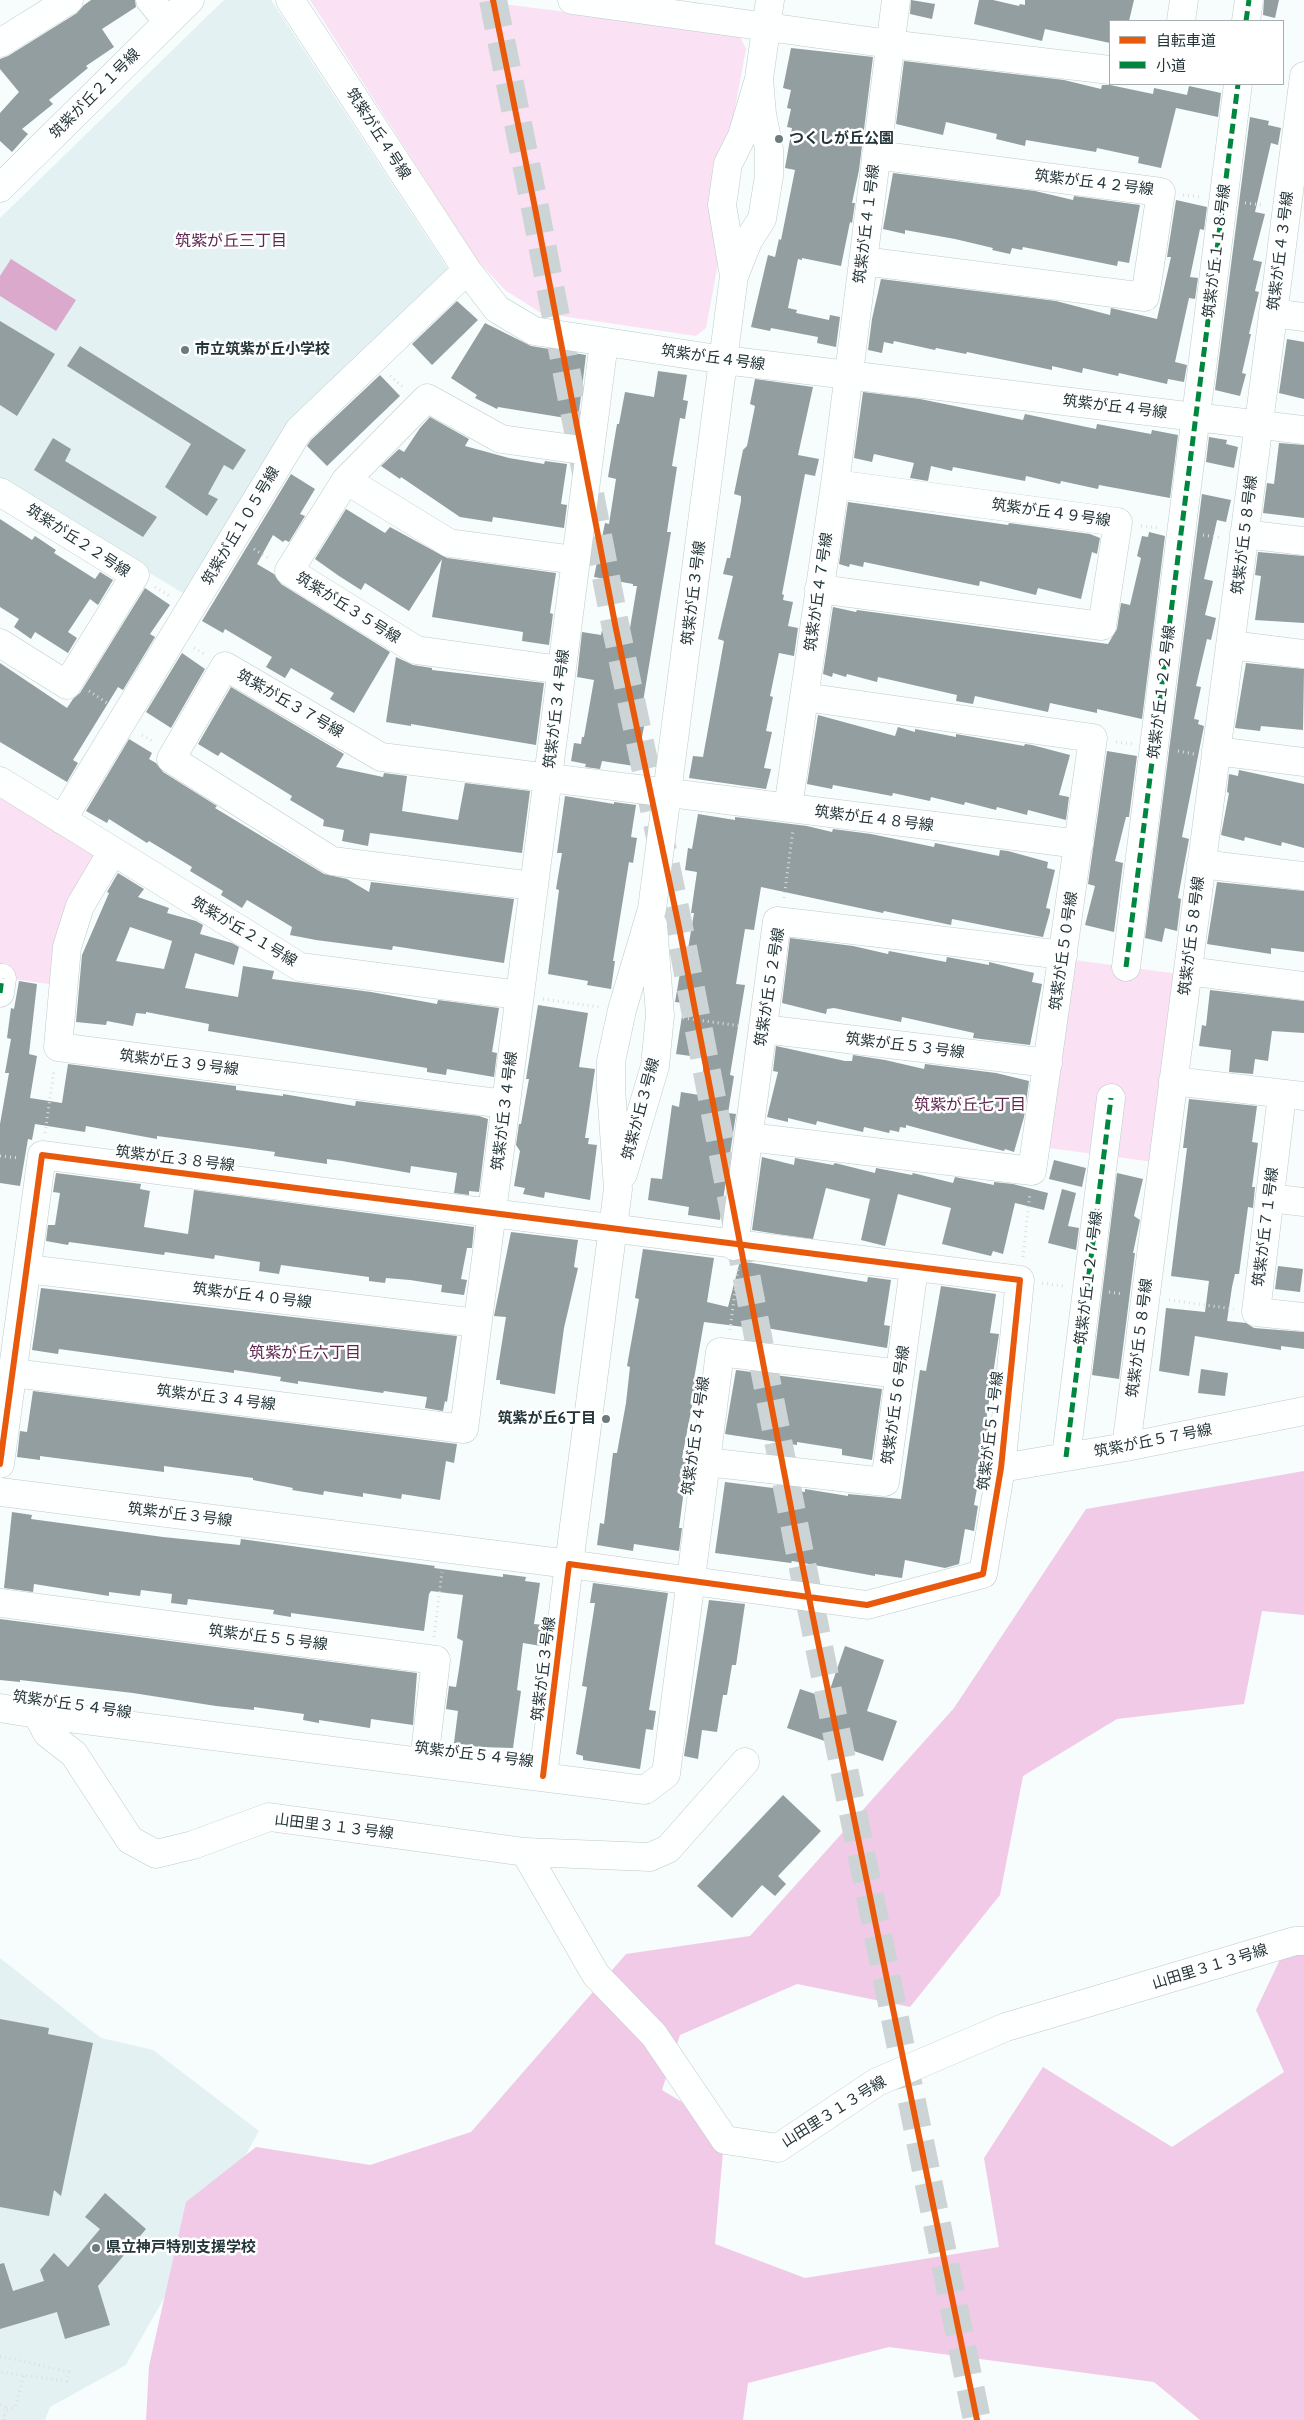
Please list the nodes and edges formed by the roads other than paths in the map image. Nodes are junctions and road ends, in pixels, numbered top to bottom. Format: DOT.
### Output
graph roads {
  1 [pos="69,0"];
  2 [pos="150,0"];
  3 [pos="190,0"];
  4 [pos="290,0"];
  5 [pos="572,0"];
  6 [pos="770,0"];
  7 [pos="896,0"];
  8 [pos="1184,0"];
  9 [pos="1249,0"];
  10 [pos="1181,20"];
  11 [pos="1246,20"];
  12 [pos="168,22"];
  13 [pos="766,27"];
  14 [pos="0,43"];
  15 [pos="890,44"];
  16 [pos="1109,70"];
  17 [pos="759,79"];
  18 [pos="1238,85"];
  19 [pos="1303,90"];
  20 [pos="876,154"];
  21 [pos="0,188"];
  22 [pos="1296,209"];
  23 [pos="863,261"];
  24 [pos="467,270"];
  25 [pos="734,276"];
  26 [pos="1273,313"];
  27 [pos="1304,317"];
  28 [pos="604,342"];
  29 [pos="724,360"];
  30 [pos="848,375"];
  31 [pos="1197,417"];
  32 [pos="1259,425"];
  33 [pos="1304,430"];
  34 [pos="589,451"];
  35 [pos="346,480"];
  36 [pos="835,484"];
  37 [pos="0,492"];
  38 [pos="1244,534"];
  39 [pos="1304,541"];
  40 [pos="575,560"];
  41 [pos="820,589"];
  42 [pos="0,643"];
  43 [pos="1231,645"];
  44 [pos="1304,654"];
  45 [pos="561,670"];
  46 [pos="804,697"];
  47 [pos="1216,751"];
  48 [pos="1304,762"];
  49 [pos="549,778"];
  50 [pos="0,781"];
  51 [pos="668,794"];
  52 [pos="788,808"];
  53 [pos="62,820"];
  54 [pos="1079,844"];
  55 [pos="112,852"];
  56 [pos="1201,864"];
  57 [pos="1304,876"];
  58 [pos="534,886"];
  59 [pos="652,909"];
  60 [pos="1064,955"];
  61 [pos="1126,967"];
  62 [pos="1188,971"];
  63 [pos="1304,986"];
  64 [pos="519,995"];
  65 [pos="763,1029"];
  66 [pos="1048,1063"];
  67 [pos="1173,1081"];
  68 [pos="1293,1095"];
  69 [pos="1111,1098"];
  70 [pos="505,1104"];
  71 [pos="749,1137"];
  72 [pos="618,1189"];
  73 [pos="1270,1198"];
  74 [pos="1304,1202"];
  75 [pos="492,1212"];
  76 [pos="613,1231"];
  77 [pos="737,1246"];
  78 [pos="914,1268"];
  79 [pos="27,1269"];
  80 [pos="1304,1317"];
  81 [pos="477,1323"];
  82 [pos="13,1374"];
  83 [pos="900,1374"];
  84 [pos="1304,1411"];
  85 [pos="1126,1447"];
  86 [pos="1066,1457"];
  87 [pos="706,1462"];
  88 [pos="0,1464"];
  89 [pos="1000,1468"];
  90 [pos="0,1492"];
  91 [pos="569,1564"];
  92 [pos="690,1581"];
  93 [pos="0,1604"];
  94 [pos="0,1708"];
  95 [pos="37,1714"];
  96 [pos="424,1761"];
  97 [pos="745,1762"];
  98 [pos="543,1776"];
  99 [pos="525,1852"];
  100 [pos="1304,1941"];
  1 -- 14 [label="street"];
  2 -- 12 [label="street"];
  3 -- 12 [label="street, 筑紫が丘２１号線"];
  4 -- 24 [label="street, 筑紫が丘４号線"];
  5 -- 13 [label="street"];
  6 -- 13 [label="street, 筑紫が丘３号線"];
  7 -- 15 [label="street, 筑紫が丘４１号線"];
  8 -- 10 [label="street"];
  9 -- 11 [label="street"];
  12 -- 21 [label="street, 筑紫が丘２１号線"];
  13 -- 15 [label="street"];
  13 -- 17 [label="street, 筑紫が丘３号線"];
  15 -- 16 [label="street"];
  15 -- 20 [label="street, 筑紫が丘４１号線"];
  17 -- 25 [label="street, 筑紫が丘３号線"];
  17 -- 25 [label="street, 筑紫が丘３号線"];
  18 -- 31 [label="street, 筑紫が丘１１８号線"];
  19 -- 22 [label="street, 筑紫が丘４３号線"];
  20 -- 23 [label="street, 筑紫が丘４１号線"];
  20 -- 23 [label="street, 筑紫が丘４２号線"];
  22 -- 26 [label="street, 筑紫が丘４３号線"];
  23 -- 30 [label="street, 筑紫が丘４１号線"];
  24 -- 28 [label="street, 筑紫が丘４号線"];
  24 -- 53 [label="street, 筑紫が丘１０５号線"];
  25 -- 29 [label="street, 筑紫が丘３号線"];
  26 -- 27 [label="street"];
  26 -- 32 [label="street, 筑紫が丘４３号線"];
  28 -- 29 [label="street, 筑紫が丘４号線"];
  28 -- 34 [label="street, 筑紫が丘３４号線"];
  29 -- 30 [label="street, 筑紫が丘４号線"];
  29 -- 51 [label="street, 筑紫が丘３号線"];
  30 -- 31 [label="street, 筑紫が丘４号線"];
  30 -- 36 [label="street, 筑紫が丘４７号線"];
  31 -- 32 [label="street, 筑紫が丘４号線"];
  31 -- 61 [label="street, 筑紫が丘１２２号線"];
  32 -- 33 [label="street, 筑紫が丘４号線"];
  32 -- 38 [label="street, 筑紫が丘５８号線"];
  34 -- 35 [label="street, 筑紫が丘３５号線"];
  34 -- 40 [label="street, 筑紫が丘３４号線"];
  35 -- 40 [label="street"];
  35 -- 45 [label="street, 筑紫が丘３５号線"];
  36 -- 41 [label="street, 筑紫が丘４７号線"];
  36 -- 41 [label="street, 筑紫が丘４９号線"];
  37 -- 42 [label="street, 筑紫が丘２２号線"];
  38 -- 39 [label="street"];
  38 -- 43 [label="street, 筑紫が丘５８号線"];
  40 -- 45 [label="street, 筑紫が丘３４号線"];
  41 -- 46 [label="street, 筑紫が丘４７号線"];
  43 -- 44 [label="street"];
  43 -- 47 [label="street, 筑紫が丘５８号線"];
  45 -- 49 [label="street, 筑紫が丘３４号線"];
  46 -- 52 [label="street, 筑紫が丘４７号線"];
  46 -- 54 [label="street, 筑紫が丘５０号線"];
  47 -- 48 [label="street"];
  47 -- 56 [label="street, 筑紫が丘５８号線"];
  49 -- 51 [label="street, 筑紫が丘３７号線"];
  49 -- 58 [label="street, 筑紫が丘３４号線"];
  49 -- 58 [label="street, 筑紫が丘３７号線"];
  50 -- 53 [label="street, 筑紫が丘２１号線"];
  51 -- 52 [label="street, 筑紫が丘４８号線"];
  51 -- 59 [label="street, 筑紫が丘３号線"];
  52 -- 54 [label="street, 筑紫が丘４８号線"];
  53 -- 55 [label="street, 筑紫が丘２１号線"];
  54 -- 60 [label="street, 筑紫が丘５０号線"];
  55 -- 64 [label="street, 筑紫が丘２１号線"];
  55 -- 70 [label="street, 筑紫が丘３９号線"];
  56 -- 57 [label="street"];
  56 -- 62 [label="street, 筑紫が丘５８号線"];
  58 -- 64 [label="street, 筑紫が丘３４号線"];
  59 -- 72 [label="street, 筑紫が丘３号線"];
  59 -- 72 [label="street, 筑紫が丘３号線"];
  60 -- 65 [label="street, 筑紫が丘５２号線"];
  60 -- 66 [label="street, 筑紫が丘５０号線"];
  62 -- 63 [label="street"];
  62 -- 67 [label="street, 筑紫が丘５８号線"];
  64 -- 70 [label="street, 筑紫が丘３４号線"];
  65 -- 66 [label="street, 筑紫が丘５３号線"];
  65 -- 71 [label="street, 筑紫が丘５２号線"];
  66 -- 71 [label="street, 筑紫が丘５０号線"];
  67 -- 68 [label="street"];
  67 -- 85 [label="street, 筑紫が丘５８号線"];
  68 -- 73 [label="street, 筑紫が丘７１号線"];
  69 -- 86 [label="street, 筑紫が丘１２７号線"];
  70 -- 75 [label="street, 筑紫が丘３４号線"];
  71 -- 77 [label="street, 筑紫が丘５２号線"];
  72 -- 76 [label="street, 筑紫が丘３号線"];
  73 -- 74 [label="street"];
  73 -- 80 [label="street, 筑紫が丘７１号線"];
  75 -- 76 [label="street, 筑紫が丘３８号線"];
  75 -- 79 [label="street, 筑紫が丘３８号線"];
  75 -- 81 [label="street, 筑紫が丘３４号線"];
  76 -- 77 [label="street"];
  76 -- 91 [label="street, 筑紫が丘３号線"];
  77 -- 78 [label="street"];
  78 -- 83 [label="street, 筑紫が丘５６号線"];
  78 -- 89 [label="street, 筑紫が丘５１号線"];
  79 -- 81 [label="street, 筑紫が丘４０号線"];
  79 -- 82 [label="street"];
  81 -- 82 [label="street, 筑紫が丘３４号線"];
  82 -- 88 [label="street"];
  83 -- 87 [label="street, 筑紫が丘５６号線"];
  83 -- 87 [label="street, 筑紫が丘５４号線"];
  84 -- 85 [label="street, 筑紫が丘５７号線"];
  85 -- 86 [label="street, 筑紫が丘５７号線"];
  86 -- 89 [label="street, 筑紫が丘５７号線"];
  87 -- 92 [label="street, 筑紫が丘５４号線"];
  89 -- 92 [label="street, 筑紫が丘５１号線"];
  90 -- 91 [label="street, 筑紫が丘３号線"];
  91 -- 92 [label="street, 筑紫が丘５１号線"];
  91 -- 98 [label="street, 筑紫が丘３号線"];
  92 -- 98 [label="street, 筑紫が丘５４号線"];
  93 -- 96 [label="street, 筑紫が丘５５号線"];
  94 -- 95 [label="street, 筑紫が丘５４号線"];
  95 -- 96 [label="street, 筑紫が丘５４号線"];
  95 -- 99 [label="street, 山田里３１３号線"];
  96 -- 98 [label="street, 筑紫が丘５４号線"];
  97 -- 99 [label="street, 山田里３１３号線"];
  99 -- 100 [label="street, 山田里３１３号線"];
}
